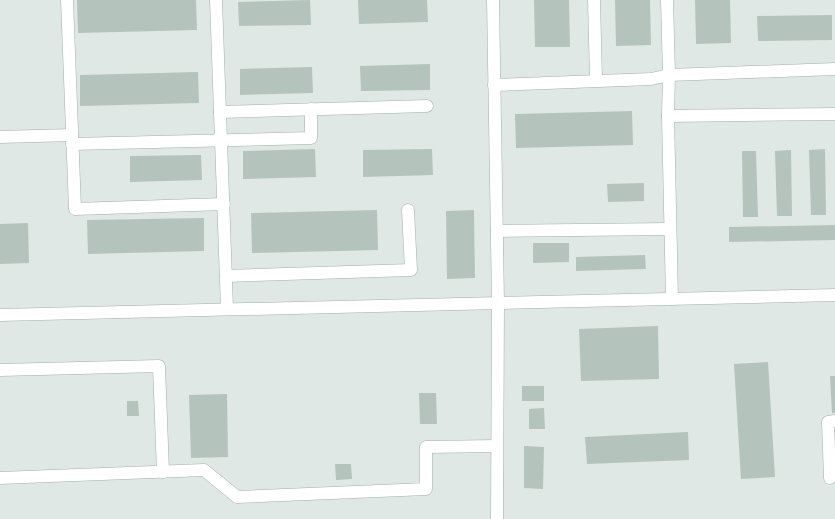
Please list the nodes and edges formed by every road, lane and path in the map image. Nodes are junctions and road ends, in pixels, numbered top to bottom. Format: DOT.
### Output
graph roads {
  1 [pos="67,0"];
  2 [pos="216,0"];
  3 [pos="493,0"];
  4 [pos="594,0"];
  5 [pos="667,0"];
  6 [pos="835,69"];
  7 [pos="670,75"];
  8 [pos="596,80"];
  9 [pos="494,85"];
  10 [pos="427,106"];
  11 [pos="310,109"];
  12 [pos="220,112"];
  13 [pos="835,114"];
  14 [pos="668,116"];
  15 [pos="0,137"];
  16 [pos="72,140"];
  17 [pos="221,141"];
  18 [pos="224,204"];
  19 [pos="408,210"];
  20 [pos="670,229"];
  21 [pos="496,231"];
  22 [pos="226,276"];
  23 [pos="835,295"];
  24 [pos="672,299"];
  25 [pos="498,303"];
  26 [pos="227,309"];
  27 [pos="0,315"];
  28 [pos="0,370"];
  29 [pos="835,421"];
  30 [pos="497,446"];
  31 [pos="163,472"];
  32 [pos="0,478"];
  33 [pos="830,478"];
  34 [pos="496,519"];
  1 -- 16 [label="lane"];
  2 -- 12 [label="lane"];
  3 -- 9 [label="lane"];
  4 -- 8 [label="lane"];
  5 -- 7 [label="lane"];
  6 -- 7 [label="lane"];
  7 -- 8 [label="lane"];
  7 -- 14 [label="lane"];
  8 -- 9 [label="lane"];
  9 -- 21 [label="lane"];
  10 -- 11 [label="lane"];
  11 -- 12 [label="lane"];
  11 -- 17 [label="lane"];
  12 -- 17 [label="lane"];
  13 -- 14 [label="lane"];
  14 -- 20 [label="lane"];
  15 -- 16 [label="lane"];
  16 -- 17 [label="lane"];
  16 -- 18 [label="lane"];
  17 -- 18 [label="lane"];
  18 -- 22 [label="lane"];
  19 -- 22 [label="lane"];
  20 -- 21 [label="lane"];
  20 -- 24 [label="lane"];
  21 -- 25 [label="lane"];
  22 -- 26 [label="lane"];
  23 -- 24 [label="lane"];
  24 -- 25 [label="lane"];
  25 -- 26 [label="lane"];
  25 -- 30 [label="lane"];
  26 -- 27 [label="lane"];
  28 -- 31 [label="lane"];
  29 -- 33 [label="lane"];
  30 -- 31 [label="lane"];
  30 -- 34 [label="lane"];
  31 -- 32 [label="lane"];
}
